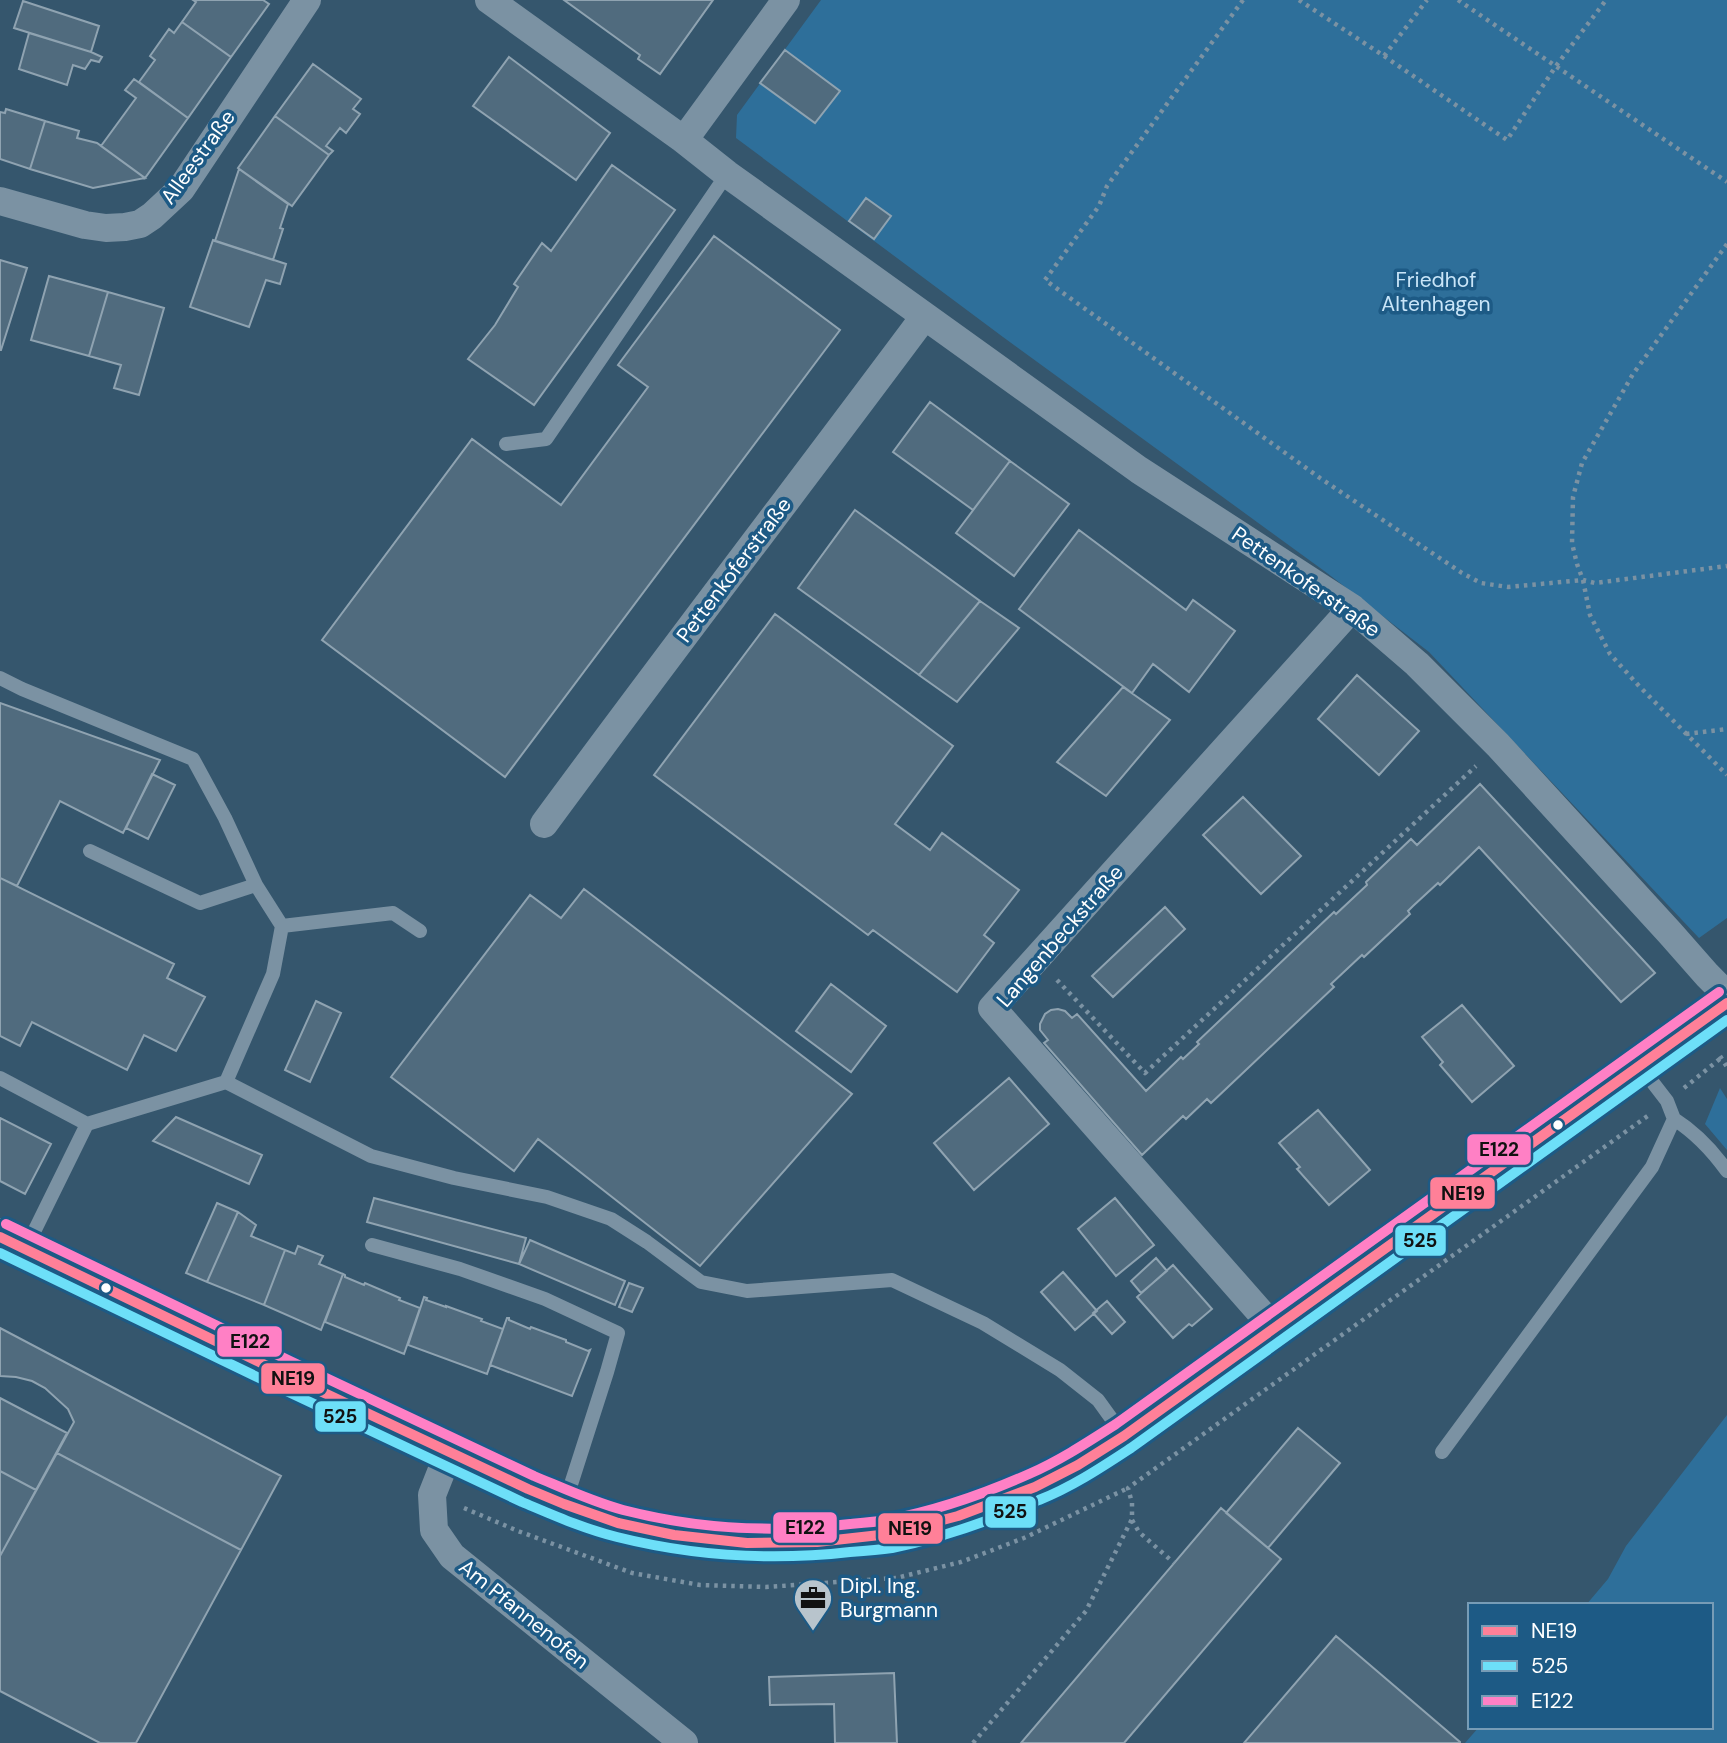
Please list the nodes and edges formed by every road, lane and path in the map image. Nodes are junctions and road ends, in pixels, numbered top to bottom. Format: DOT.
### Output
graph roads {
  1 [pos="307,0"];
  2 [pos="489,0"];
  3 [pos="786,0"];
  4 [pos="1243,0"];
  5 [pos="1299,0"];
  6 [pos="1427,0"];
  7 [pos="1458,0"];
  8 [pos="1606,0"];
  9 [pos="1384,56"];
  10 [pos="1556,66"];
  11 [pos="684,140"];
  12 [pos="727,174"];
  13 [pos="1727,182"];
  14 [pos="0,201"];
  15 [pos="1727,244"];
  16 [pos="924,317"];
  17 [pos="506,444"];
  18 [pos="1727,566"];
  19 [pos="1583,580"];
  20 [pos="1352,608"];
  21 [pos="0,678"];
  22 [pos="1727,729"];
  23 [pos="1686,734"];
  24 [pos="1498,746"];
  25 [pos="1727,775"];
  26 [pos="544,824"];
  27 [pos="90,852"];
  28 [pos="256,885"];
  29 [pos="282,926"];
  30 [pos="420,930"];
  31 [pos="1038,959"];
  32 [pos="1727,995"];
  33 [pos="1727,1003"];
  34 [pos="1640,1066"];
  35 [pos="1727,1067"];
  36 [pos="0,1079"];
  37 [pos="226,1082"];
  38 [pos="1667,1101"];
  39 [pos="1674,1119"];
  40 [pos="87,1124"];
  41 [pos="1727,1171"];
  42 [pos="13,1243"];
  43 [pos="372,1245"];
  44 [pos="1275,1329"];
  45 [pos="1124,1436"];
  46 [pos="449,1452"];
  47 [pos="1442,1452"];
  48 [pos="564,1504"];
  49 [pos="1132,1519"];
  50 [pos="1174,1563"];
  51 [pos="684,1743"];
  52 [pos="973,1743"];
  1 -- 14 [label="street, Alleestraße"];
  2 -- 11 [label="street, Pettenkoferstraße"];
  3 -- 11 [label="street"];
  4 -- 19 [label="path"];
  5 -- 9 [label="path"];
  6 -- 9 [label="path"];
  7 -- 10 [label="path"];
  8 -- 10 [label="path"];
  9 -- 10 [label="path"];
  10 -- 13 [label="path"];
  11 -- 12 [label="street, Pettenkoferstraße"];
  12 -- 16 [label="street, Pettenkoferstraße"];
  12 -- 17 [label="lane"];
  15 -- 19 [label="path"];
  16 -- 20 [label="street, Pettenkoferstraße"];
  16 -- 26 [label="street, Pettenkoferstraße"];
  18 -- 19 [label="path"];
  19 -- 23 [label="path"];
  20 -- 24 [label="street, Pettenkoferstraße"];
  20 -- 31 [label="street, Langenbeckstraße"];
  21 -- 28 [label="lane"];
  22 -- 23 [label="path"];
  23 -- 25 [label="path"];
  24 -- 31 [label="path"];
  24 -- 32 [label="street, Pettenkoferstraße"];
  27 -- 28 [label="lane"];
  28 -- 29 [label="lane"];
  29 -- 30 [label="lane"];
  29 -- 37 [label="lane"];
  31 -- 44 [label="street, Langenbeckstraße"];
  33 -- 34 [label="main road"];
  34 -- 38 [label="lane"];
  34 -- 44 [label="main road"];
  35 -- 38 [label="path"];
  36 -- 40 [label="lane"];
  37 -- 40 [label="lane"];
  37 -- 45 [label="lane"];
  38 -- 39 [label="lane"];
  38 -- 49 [label="path"];
  39 -- 41 [label="lane"];
  39 -- 47 [label="lane"];
  40 -- 42 [label="lane"];
  42 -- 46 [label="main road"];
  43 -- 48 [label="lane"];
  44 -- 45 [label="main road"];
  45 -- 48 [label="main road"];
  46 -- 48 [label="main road"];
  46 -- 51 [label="street, Am Pfannenofen"];
  49 -- 50 [label="path"];
  49 -- 52 [label="path"];
}
